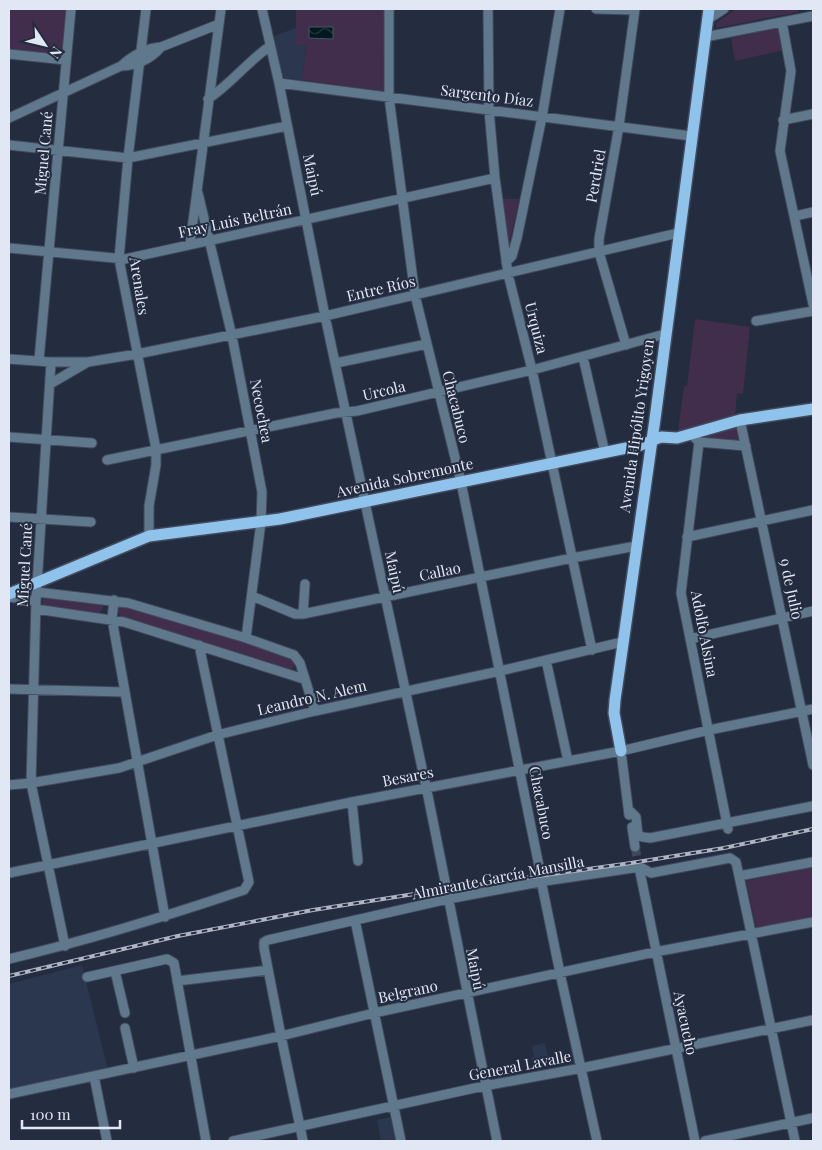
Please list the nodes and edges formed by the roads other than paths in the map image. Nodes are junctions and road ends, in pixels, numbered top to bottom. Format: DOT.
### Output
graph roads {
  1 [pos="71,9"];
  2 [pos="146,9"];
  3 [pos="221,9"];
  4 [pos="262,9"];
  5 [pos="389,9"];
  6 [pos="488,9"];
  7 [pos="560,9"];
  8 [pos="596,9"];
  9 [pos="635,9"];
  10 [pos="724,9"];
  11 [pos="708,15"];
  12 [pos="813,16"];
  13 [pos="782,22"];
  14 [pos="219,24"];
  15 [pos="705,37"];
  16 [pos="270,46"];
  17 [pos="9,54"];
  18 [pos="141,57"];
  19 [pos="66,60"];
  20 [pos="279,82"];
  21 [pos="63,92"];
  22 [pos="389,97"];
  23 [pos="208,99"];
  24 [pos="489,110"];
  25 [pos="813,114"];
  26 [pos="542,117"];
  27 [pos="9,118"];
  28 [pos="784,120"];
  29 [pos="287,126"];
  30 [pos="618,126"];
  31 [pos="691,136"];
  32 [pos="202,143"];
  33 [pos="9,145"];
  34 [pos="58,150"];
  35 [pos="128,158"];
  36 [pos="495,178"];
  37 [pos="198,193"];
  38 [pos="402,198"];
  39 [pos="813,212"];
  40 [pos="795,216"];
  41 [pos="307,220"];
  42 [pos="678,233"];
  43 [pos="210,240"];
  44 [pos="190,244"];
  45 [pos="9,248"];
  46 [pos="49,252"];
  47 [pos="599,252"];
  48 [pos="119,259"];
  49 [pos="506,262"];
  50 [pos="508,274"];
  51 [pos="415,295"];
  52 [pos="813,304"];
  53 [pos="813,311"];
  54 [pos="325,316"];
  55 [pos="756,320"];
  56 [pos="665,334"];
  57 [pos="232,336"];
  58 [pos="427,344"];
  59 [pos="626,345"];
  60 [pos="137,354"];
  61 [pos="583,356"];
  62 [pos="9,359"];
  63 [pos="39,360"];
  64 [pos="50,362"];
  65 [pos="88,362"];
  66 [pos="336,363"];
  67 [pos="532,370"];
  68 [pos="50,384"];
  69 [pos="438,392"];
  70 [pos="813,409"];
  71 [pos="346,412"];
  72 [pos="740,420"];
  73 [pos="251,430"];
  74 [pos="9,437"];
  75 [pos="695,438"];
  76 [pos="46,440"];
  77 [pos="651,441"];
  78 [pos="92,443"];
  79 [pos="746,446"];
  80 [pos="156,449"];
  81 [pos="605,453"];
  82 [pos="107,460"];
  83 [pos="552,463"];
  84 [pos="461,482"];
  85 [pos="365,502"];
  86 [pos="813,510"];
  87 [pos="9,517"];
  88 [pos="41,519"];
  89 [pos="91,522"];
  90 [pos="261,522"];
  91 [pos="762,522"];
  92 [pos="149,536"];
  93 [pos="687,537"];
  94 [pos="636,546"];
  95 [pos="572,558"];
  96 [pos="480,577"];
  97 [pos="305,584"];
  98 [pos="9,596"];
  99 [pos="36,596"];
  100 [pos="252,596"];
  101 [pos="386,597"];
  102 [pos="114,600"];
  103 [pos="813,611"];
  104 [pos="303,614"];
  105 [pos="783,618"];
  106 [pos="112,619"];
  107 [pos="246,638"];
  108 [pos="690,638"];
  109 [pos="622,642"];
  110 [pos="199,645"];
  111 [pos="592,650"];
  112 [pos="546,660"];
  113 [pos="300,664"];
  114 [pos="500,671"];
  115 [pos="289,673"];
  116 [pos="304,679"];
  117 [pos="9,689"];
  118 [pos="33,690"];
  119 [pos="405,691"];
  120 [pos="124,692"];
  121 [pos="813,709"];
  122 [pos="315,711"];
  123 [pos="802,712"];
  124 [pos="709,730"];
  125 [pos="217,735"];
  126 [pos="621,751"];
  127 [pos="568,760"];
  128 [pos="137,763"];
  129 [pos="813,764"];
  130 [pos="520,769"];
  131 [pos="31,783"];
  132 [pos="9,785"];
  133 [pos="426,788"];
  134 [pos="352,802"];
  135 [pos="813,806"];
  136 [pos="628,810"];
  137 [pos="813,812"];
  138 [pos="237,826"];
  139 [pos="727,826"];
  140 [pos="151,843"];
  141 [pos="635,847"];
  142 [pos="358,861"];
  143 [pos="813,862"];
  144 [pos="48,864"];
  145 [pos="539,866"];
  146 [pos="639,870"];
  147 [pos="9,873"];
  148 [pos="739,876"];
  149 [pos="544,883"];
  150 [pos="448,899"];
  151 [pos="165,917"];
  152 [pos="355,920"];
  153 [pos="813,922"];
  154 [pos="752,934"];
  155 [pos="65,946"];
  156 [pos="655,952"];
  157 [pos="9,960"];
  158 [pos="268,970"];
  159 [pos="115,971"];
  160 [pos="560,973"];
  161 [pos="87,977"];
  162 [pos="177,981"];
  163 [pos="466,994"];
  164 [pos="125,1013"];
  165 [pos="374,1013"];
  166 [pos="813,1020"];
  167 [pos="125,1028"];
  168 [pos="772,1028"];
  169 [pos="280,1036"];
  170 [pos="676,1048"];
  171 [pos="189,1056"];
  172 [pos="134,1068"];
  173 [pos="582,1068"];
  174 [pos="94,1076"];
  175 [pos="484,1086"];
  176 [pos="9,1094"];
  177 [pos="394,1107"];
  178 [pos="813,1118"];
  179 [pos="791,1123"];
  180 [pos="300,1126"];
  181 [pos="107,1141"];
  182 [pos="206,1141"];
  183 [pos="232,1141"];
  184 [pos="304,1141"];
  185 [pos="401,1141"];
  186 [pos="496,1141"];
  187 [pos="597,1141"];
  188 [pos="694,1141"];
  189 [pos="705,1141"];
  190 [pos="795,1141"];
  1 -- 19 [label="street, Miguel Cané"];
  2 -- 18 [label="street, Arenales"];
  3 -- 14 [label="street, Necochea"];
  4 -- 16 [label="street, Maipú"];
  5 -- 22 [label="street, Chacabuco"];
  6 -- 24 [label="street, Urquiza"];
  7 -- 26 [label="street"];
  8 -- 9 [label="street"];
  9 -- 30 [label="street, Perdriel"];
  10 -- 11 [label="street"];
  11 -- 15 [label="main road, Avenida Hipólito Yrigoyen"];
  12 -- 13 [label="street"];
  13 -- 15 [label="street"];
  13 -- 28 [label="street"];
  14 -- 18 [label="street"];
  14 -- 23 [label="street, Necochea"];
  15 -- 31 [label="main road, Avenida Hipólito Yrigoyen"];
  16 -- 20 [label="street, Maipú"];
  16 -- 23 [label="street"];
  17 -- 19 [label="street"];
  18 -- 21 [label="street"];
  18 -- 35 [label="street, Arenales"];
  19 -- 21 [label="street, Miguel Cané"];
  20 -- 22 [label="street, Sargento Díaz"];
  20 -- 29 [label="street, Maipú"];
  21 -- 27 [label="street"];
  21 -- 34 [label="street, Miguel Cané"];
  22 -- 24 [label="street, Sargento Díaz"];
  22 -- 38 [label="street, Chacabuco"];
  23 -- 32 [label="street, Necochea"];
  24 -- 26 [label="street, Sargento Díaz"];
  24 -- 36 [label="street, Urquiza"];
  25 -- 28 [label="street"];
  26 -- 30 [label="street, Sargento Díaz"];
  26 -- 49 [label="street"];
  28 -- 40 [label="street"];
  29 -- 32 [label="street"];
  29 -- 41 [label="street, Maipú"];
  30 -- 31 [label="street, Sargento Díaz"];
  30 -- 47 [label="street, Perdriel"];
  31 -- 42 [label="main road, Avenida Hipólito Yrigoyen"];
  32 -- 35 [label="street"];
  32 -- 37 [label="street, Necochea"];
  33 -- 34 [label="street"];
  34 -- 35 [label="street"];
  34 -- 46 [label="street, Miguel Cané"];
  35 -- 48 [label="street, Arenales"];
  36 -- 38 [label="street, Fray Luis Beltrán"];
  36 -- 49 [label="street, Urquiza"];
  37 -- 43 [label="street, Necochea"];
  37 -- 44 [label="street, Necochea"];
  38 -- 41 [label="street, Fray Luis Beltrán"];
  38 -- 51 [label="street, Chacabuco"];
  39 -- 40 [label="street"];
  40 -- 52 [label="street"];
  41 -- 43 [label="street, Fray Luis Beltrán"];
  41 -- 54 [label="street, Maipú"];
  42 -- 47 [label="street, Entre Ríos"];
  42 -- 56 [label="main road, Avenida Hipólito Yrigoyen"];
  43 -- 44 [label="street, Fray Luis Beltrán"];
  43 -- 57 [label="street, Necochea"];
  44 -- 48 [label="street, Fray Luis Beltrán"];
  45 -- 46 [label="street, Fray Luis Beltrán"];
  46 -- 48 [label="street, Fray Luis Beltrán"];
  46 -- 63 [label="street, Miguel Cané"];
  47 -- 50 [label="street, Entre Ríos"];
  47 -- 59 [label="street, Perdriel"];
  48 -- 60 [label="street, Arenales"];
  49 -- 50 [label="street, Urquiza"];
  50 -- 51 [label="street, Entre Ríos"];
  50 -- 67 [label="street, Urquiza"];
  51 -- 54 [label="street, Entre Ríos"];
  51 -- 58 [label="street, Chacabuco"];
  53 -- 55 [label="street"];
  54 -- 57 [label="street, Entre Ríos"];
  54 -- 66 [label="street, Maipú"];
  56 -- 59 [label="street, Urcola"];
  56 -- 77 [label="main road, Avenida Hipólito Yrigoyen"];
  57 -- 60 [label="street, Entre Ríos"];
  57 -- 73 [label="street, Necochea"];
  58 -- 66 [label="street"];
  58 -- 69 [label="street, Chacabuco"];
  59 -- 61 [label="street, Urcola"];
  60 -- 65 [label="street, Entre Ríos"];
  60 -- 80 [label="street, Arenales"];
  61 -- 67 [label="street, Urcola"];
  61 -- 81 [label="street"];
  62 -- 63 [label="street, Entre Ríos"];
  63 -- 64 [label="street, Entre Ríos"];
  64 -- 65 [label="street, Entre Ríos"];
  64 -- 68 [label="street, Miguel Cané"];
  65 -- 68 [label="street, Entre Ríos"];
  66 -- 71 [label="street, Maipú"];
  67 -- 69 [label="street, Urcola"];
  67 -- 83 [label="street, Urquiza"];
  68 -- 76 [label="street, Miguel Cané"];
  69 -- 71 [label="street, Urcola"];
  69 -- 84 [label="street, Chacabuco"];
  70 -- 72 [label="main road, Avenida Sobremonte"];
  71 -- 73 [label="street, Urcola"];
  71 -- 85 [label="street, Maipú"];
  72 -- 75 [label="main road, Avenida Sobremonte"];
  72 -- 79 [label="street, 9 de Julio"];
  73 -- 80 [label="street, Urcola"];
  73 -- 90 [label="street, Necochea"];
  74 -- 76 [label="street"];
  75 -- 77 [label="main road, Avenida Sobremonte"];
  75 -- 79 [label="street"];
  75 -- 93 [label="street, Adolfo Alsina"];
  76 -- 78 [label="street"];
  76 -- 88 [label="street, Miguel Cané"];
  77 -- 81 [label="main road, Avenida Sobremonte"];
  77 -- 94 [label="main road, Avenida Hipólito Yrigoyen"];
  79 -- 91 [label="street, 9 de Julio"];
  80 -- 82 [label="street, Urcola"];
  80 -- 92 [label="street, Arenales"];
  81 -- 83 [label="main road, Avenida Sobremonte"];
  83 -- 84 [label="main road, Avenida Sobremonte"];
  83 -- 95 [label="street, Urquiza"];
  84 -- 85 [label="main road, Avenida Sobremonte"];
  84 -- 96 [label="street, Chacabuco"];
  85 -- 90 [label="main road, Avenida Sobremonte"];
  85 -- 101 [label="street, Maipú"];
  86 -- 91 [label="street"];
  87 -- 88 [label="street"];
  88 -- 89 [label="street"];
  88 -- 99 [label="street, Miguel Cané"];
  90 -- 92 [label="main road, Avenida Sobremonte"];
  90 -- 100 [label="street, Necochea"];
  91 -- 93 [label="street"];
  91 -- 105 [label="street, 9 de Julio"];
  92 -- 99 [label="main road, Avenida Sobremonte"];
  93 -- 108 [label="street, Adolfo Alsina"];
  94 -- 95 [label="street, Callao"];
  94 -- 109 [label="main road, Avenida Hipólito Yrigoyen"];
  95 -- 96 [label="street, Callao"];
  95 -- 111 [label="street, Urquiza"];
  96 -- 101 [label="street, Callao"];
  96 -- 114 [label="street, Chacabuco"];
  97 -- 104 [label="street"];
  98 -- 99 [label="main road, Avenida Sobremonte"];
  98 -- 99 [label="street"];
  99 -- 102 [label="street"];
  99 -- 106 [label="street"];
  99 -- 118 [label="street, Miguel Cané"];
  100 -- 104 [label="street, Callao"];
  100 -- 107 [label="street, Necochea"];
  101 -- 104 [label="street, Callao"];
  101 -- 119 [label="street, Maipú"];
  102 -- 106 [label="street"];
  102 -- 107 [label="street"];
  103 -- 105 [label="street"];
  105 -- 108 [label="street"];
  105 -- 123 [label="street, 9 de Julio"];
  106 -- 110 [label="street"];
  106 -- 120 [label="street"];
  107 -- 113 [label="street"];
  108 -- 124 [label="street, Adolfo Alsina"];
  109 -- 111 [label="street, Leandro N. Alem"];
  109 -- 126 [label="main road, Avenida Hipólito Yrigoyen"];
  110 -- 115 [label="street"];
  110 -- 125 [label="street"];
  111 -- 112 [label="street, Leandro N. Alem"];
  112 -- 114 [label="street, Leandro N. Alem"];
  112 -- 127 [label="street"];
  113 -- 115 [label="street"];
  113 -- 116 [label="street"];
  114 -- 119 [label="street, Leandro N. Alem"];
  114 -- 130 [label="street, Chacabuco"];
  115 -- 116 [label="street"];
  116 -- 122 [label="street"];
  117 -- 118 [label="street"];
  118 -- 120 [label="street"];
  118 -- 131 [label="street, Miguel Cané"];
  119 -- 122 [label="street, Leandro N. Alem"];
  119 -- 133 [label="street, Maipú"];
  120 -- 128 [label="street"];
  121 -- 123 [label="street, Besares"];
  122 -- 125 [label="street, Leandro N. Alem"];
  123 -- 124 [label="street, Besares"];
  123 -- 129 [label="street, 9 de Julio"];
  124 -- 126 [label="street, Besares"];
  124 -- 139 [label="street, Adolfo Alsina"];
  125 -- 128 [label="street, Leandro N. Alem"];
  125 -- 138 [label="street"];
  126 -- 127 [label="street, Besares"];
  126 -- 136 [label="street, Avenida Hipólito Yrigoyen"];
  127 -- 130 [label="street, Besares"];
  128 -- 131 [label="street, Leandro N. Alem"];
  128 -- 140 [label="street"];
  130 -- 133 [label="street, Besares"];
  130 -- 145 [label="street, Chacabuco"];
  131 -- 132 [label="street, Leandro N. Alem"];
  131 -- 144 [label="street, Miguel Cané"];
  133 -- 134 [label="street, Besares"];
  133 -- 150 [label="street, Maipú"];
  134 -- 138 [label="street, Besares"];
  134 -- 142 [label="street"];
  135 -- 139 [label="street"];
  136 -- 139 [label="street"];
  136 -- 141 [label="street, Avenida Hipólito Yrigoyen"];
  137 -- 139 [label="street"];
  138 -- 140 [label="street, Besares"];
  138 -- 151 [label="street"];
  140 -- 144 [label="street, Besares"];
  140 -- 151 [label="street"];
  143 -- 148 [label="street"];
  144 -- 147 [label="street, Besares"];
  144 -- 155 [label="street, Miguel Cané"];
  146 -- 148 [label="street, Almirante García Mansilla"];
  146 -- 149 [label="street, Almirante García Mansilla"];
  146 -- 156 [label="street, Ayacucho"];
  148 -- 154 [label="street"];
  149 -- 150 [label="street, Almirante García Mansilla"];
  149 -- 160 [label="street"];
  150 -- 152 [label="street, Almirante García Mansilla"];
  150 -- 163 [label="street, Maipú"];
  151 -- 155 [label="street"];
  152 -- 158 [label="street, Almirante García Mansilla"];
  152 -- 165 [label="street"];
  153 -- 154 [label="street, Belgrano"];
  154 -- 156 [label="street, Belgrano"];
  154 -- 168 [label="street"];
  155 -- 157 [label="street"];
  156 -- 160 [label="street, Belgrano"];
  156 -- 170 [label="street, Ayacucho"];
  158 -- 162 [label="street"];
  158 -- 169 [label="street"];
  159 -- 161 [label="street"];
  159 -- 162 [label="street"];
  159 -- 164 [label="street"];
  160 -- 163 [label="street, Belgrano"];
  160 -- 173 [label="street"];
  162 -- 171 [label="street"];
  163 -- 165 [label="street, Belgrano"];
  163 -- 175 [label="street, Maipú"];
  165 -- 169 [label="street, Belgrano"];
  165 -- 177 [label="street"];
  166 -- 168 [label="street, General Lavalle"];
  167 -- 172 [label="street"];
  168 -- 170 [label="street, General Lavalle"];
  168 -- 179 [label="street"];
  169 -- 171 [label="street, Belgrano"];
  169 -- 180 [label="street"];
  170 -- 173 [label="street, General Lavalle"];
  170 -- 188 [label="street, Ayacucho"];
  171 -- 172 [label="street, Belgrano"];
  171 -- 182 [label="street"];
  172 -- 174 [label="street, Belgrano"];
  173 -- 175 [label="street, General Lavalle"];
  173 -- 187 [label="street"];
  174 -- 176 [label="street, Belgrano"];
  174 -- 181 [label="street"];
  175 -- 177 [label="street, General Lavalle"];
  175 -- 186 [label="street, Maipú"];
  177 -- 180 [label="street, General Lavalle"];
  177 -- 185 [label="street"];
  178 -- 179 [label="street"];
  179 -- 189 [label="street"];
  179 -- 190 [label="street"];
  180 -- 183 [label="street, General Lavalle"];
  180 -- 184 [label="street"];
}
